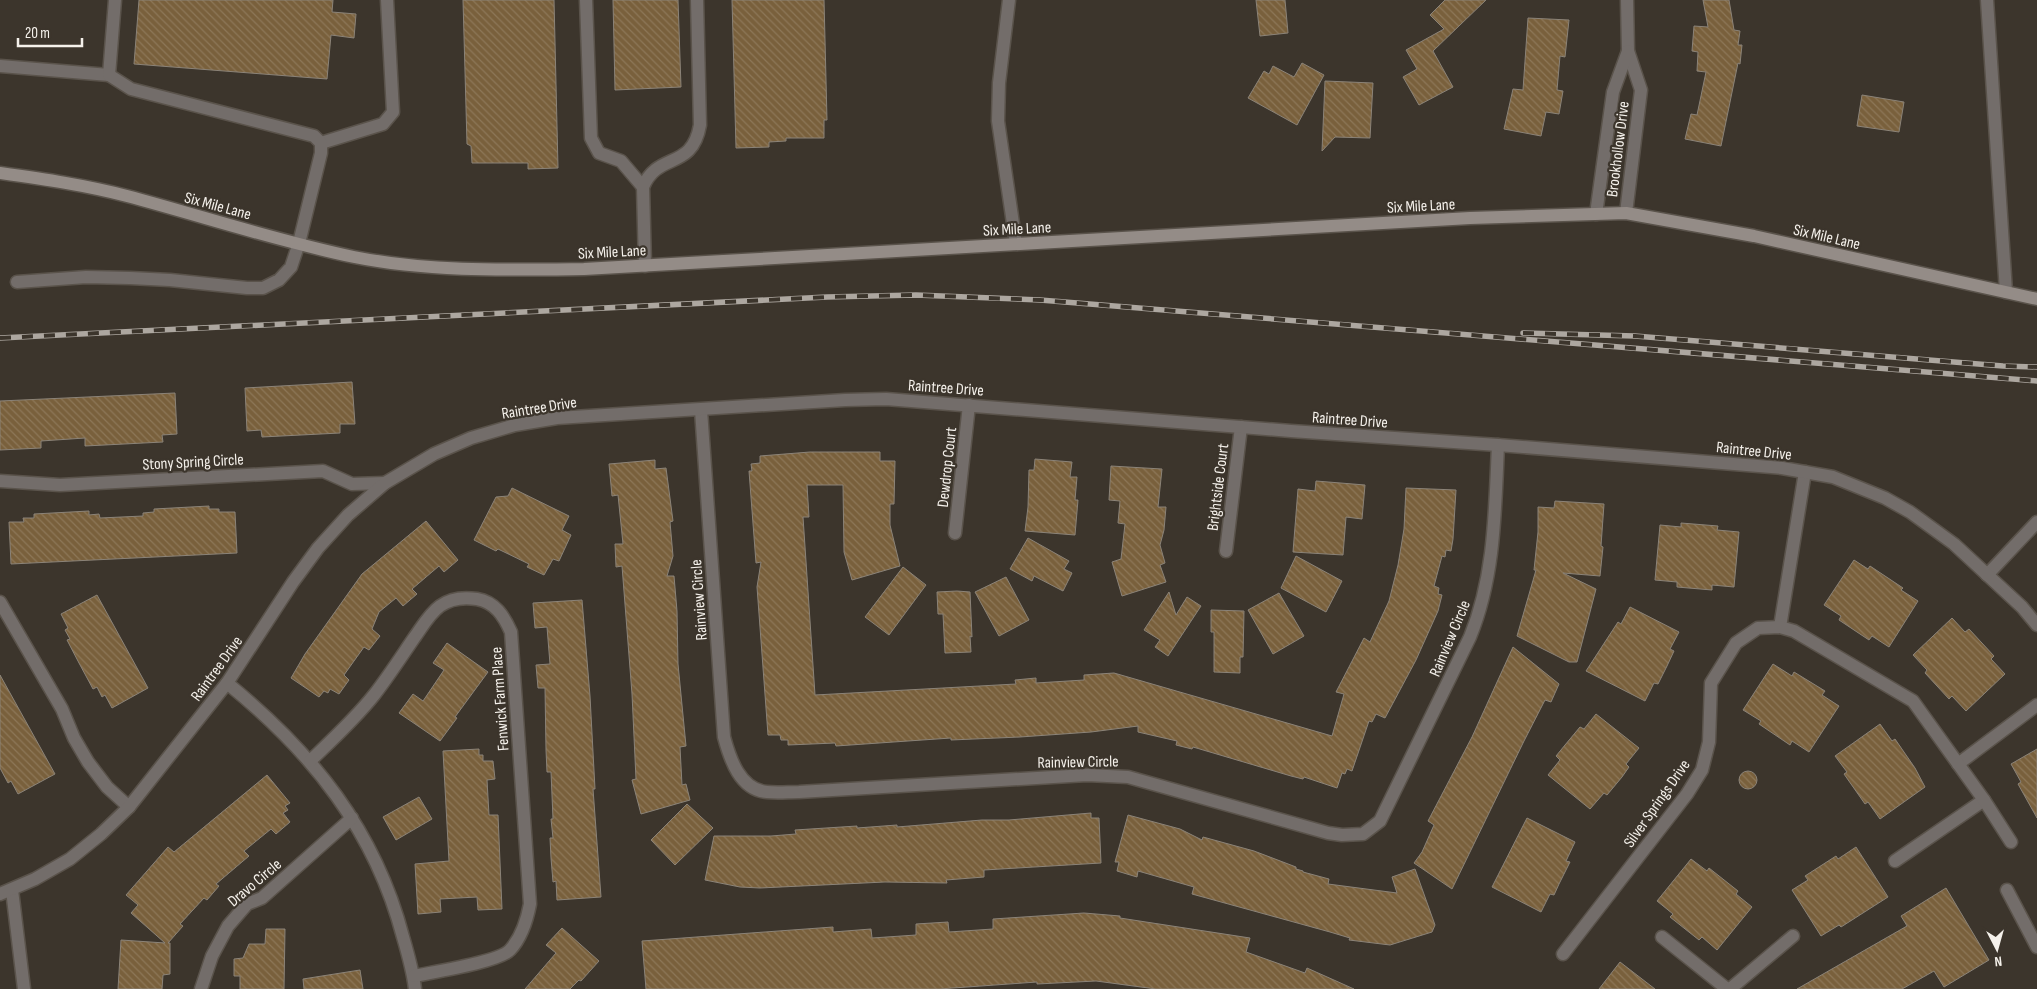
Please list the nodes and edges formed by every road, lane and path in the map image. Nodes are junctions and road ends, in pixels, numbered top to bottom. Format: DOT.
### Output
graph roads {
  1 [pos="115,0"];
  2 [pos="386,0"];
  3 [pos="586,0"];
  4 [pos="697,0"];
  5 [pos="1009,0"];
  6 [pos="1627,0"];
  7 [pos="1987,0"];
  8 [pos="1628,51"];
  9 [pos="0,66"];
  10 [pos="109,75"];
  11 [pos="321,143"];
  12 [pos="0,173"];
  13 [pos="643,187"];
  14 [pos="1626,213"];
  15 [pos="1596,214"];
  16 [pos="299,243"];
  17 [pos="1016,244"];
  18 [pos="645,266"];
  19 [pos="17,282"];
  20 [pos="2006,292"];
  21 [pos="2037,299"];
  22 [pos="969,405"];
  23 [pos="701,410"];
  24 [pos="1241,427"];
  25 [pos="1498,445"];
  26 [pos="1805,472"];
  27 [pos="0,481"];
  28 [pos="385,483"];
  29 [pos="2036,523"];
  30 [pos="955,533"];
  31 [pos="1226,551"];
  32 [pos="1987,575"];
  33 [pos="0,602"];
  34 [pos="2037,625"];
  35 [pos="1780,627"];
  36 [pos="227,684"];
  37 [pos="2037,705"];
  38 [pos="310,760"];
  39 [pos="1958,764"];
  40 [pos="1984,800"];
  41 [pos="129,808"];
  42 [pos="352,818"];
  43 [pos="2011,842"];
  44 [pos="1895,861"];
  45 [pos="2007,890"];
  46 [pos="6,892"];
  47 [pos="1792,936"];
  48 [pos="1662,937"];
  49 [pos="2037,947"];
  50 [pos="1563,954"];
  51 [pos="414,982"];
  52 [pos="24,989"];
  53 [pos="201,989"];
  54 [pos="1728,989"];
  1 -- 10 [label="street"];
  2 -- 11 [label="street"];
  3 -- 13 [label="street"];
  4 -- 13 [label="street"];
  5 -- 17 [label="street"];
  6 -- 8 [label="street, Brookhollow Drive"];
  7 -- 20 [label="street"];
  8 -- 14 [label="street, Brookhollow Drive"];
  8 -- 15 [label="street"];
  9 -- 10 [label="street"];
  10 -- 11 [label="street"];
  11 -- 16 [label="street"];
  12 -- 16 [label="street, Six Mile Lane"];
  13 -- 18 [label="street"];
  14 -- 15 [label="street, Six Mile Lane"];
  14 -- 20 [label="street, Six Mile Lane"];
  15 -- 17 [label="street, Six Mile Lane"];
  16 -- 18 [label="street, Six Mile Lane"];
  16 -- 19 [label="street"];
  17 -- 18 [label="street, Six Mile Lane"];
  20 -- 21 [label="street, Six Mile Lane"];
  22 -- 23 [label="street, Raintree Drive"];
  22 -- 24 [label="street, Raintree Drive"];
  22 -- 30 [label="street, Dewdrop Court"];
  23 -- 25 [label="street, Rainview Circle"];
  23 -- 28 [label="street, Raintree Drive"];
  24 -- 25 [label="street, Raintree Drive"];
  24 -- 31 [label="street, Brightside Court"];
  25 -- 26 [label="street, Raintree Drive"];
  26 -- 32 [label="street, Raintree Drive"];
  26 -- 35 [label="street"];
  27 -- 28 [label="street, Stony Spring Circle"];
  28 -- 36 [label="street, Raintree Drive"];
  29 -- 32 [label="street"];
  32 -- 34 [label="street, Raintree Drive"];
  33 -- 41 [label="street"];
  35 -- 39 [label="street, Silver Springs Drive"];
  35 -- 50 [label="street, Silver Springs Drive"];
  36 -- 38 [label="street"];
  36 -- 41 [label="street, Raintree Drive"];
  37 -- 39 [label="street"];
  38 -- 42 [label="street"];
  38 -- 51 [label="street, Fenwick Farm Place"];
  39 -- 40 [label="street, Silver Springs Drive"];
  40 -- 43 [label="street, Silver Springs Drive"];
  40 -- 44 [label="street"];
  41 -- 46 [label="street, Raintree Drive"];
  42 -- 51 [label="street"];
  42 -- 53 [label="street, Dravo Circle"];
  45 -- 49 [label="street"];
  46 -- 52 [label="street"];
  47 -- 54 [label="street"];
  48 -- 54 [label="street"];
}
